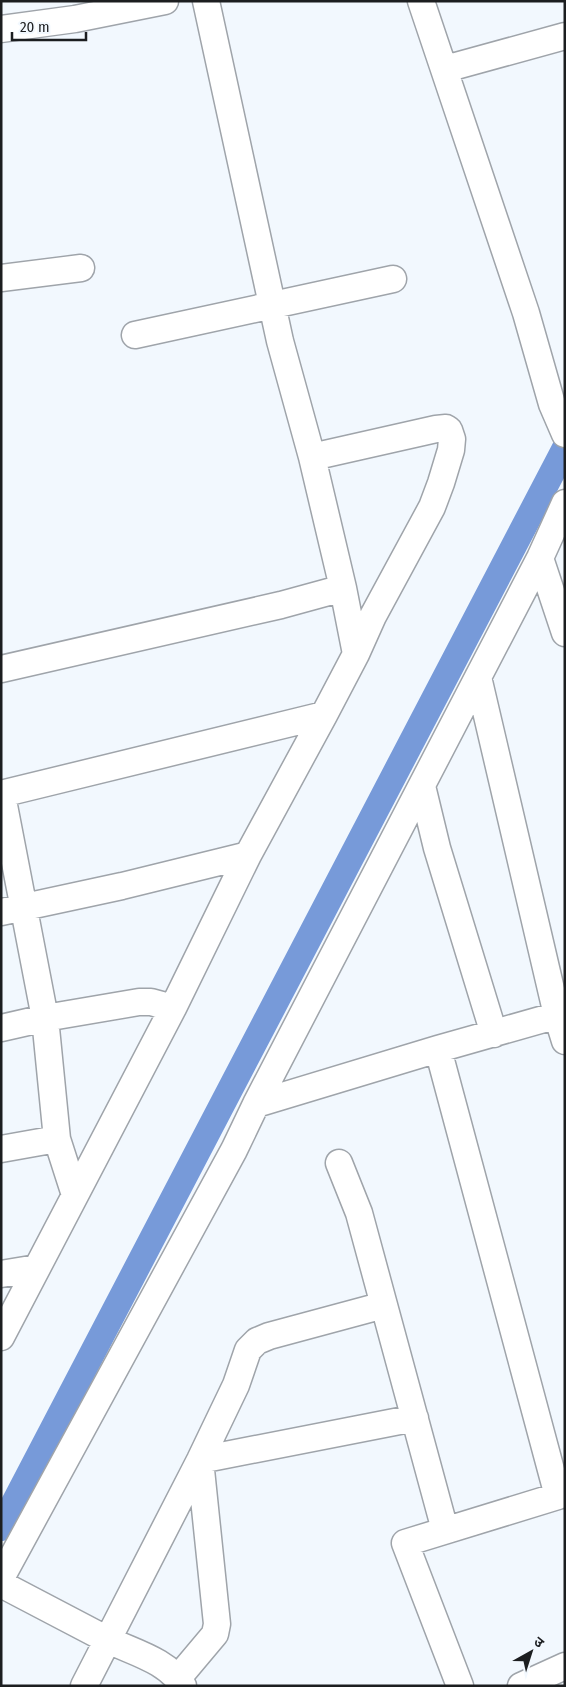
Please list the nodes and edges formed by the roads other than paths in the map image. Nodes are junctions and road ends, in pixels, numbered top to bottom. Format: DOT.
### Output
graph roads {
  1 [pos="165,1"];
  2 [pos="206,1"];
  3 [pos="421,1"];
  4 [pos="1,29"];
  5 [pos="565,36"];
  6 [pos="445,69"];
  7 [pos="80,268"];
  8 [pos="1,278"];
  9 [pos="393,279"];
  10 [pos="273,306"];
  11 [pos="135,335"];
  12 [pos="559,394"];
  13 [pos="565,434"];
  14 [pos="312,457"];
  15 [pos="565,503"];
  16 [pos="540,558"];
  17 [pos="343,588"];
  18 [pos="565,633"];
  19 [pos="356,654"];
  20 [pos="1,669"];
  21 [pos="478,677"];
  22 [pos="324,715"];
  23 [pos="422,786"];
  24 [pos="1,795"];
  25 [pos="248,855"];
  26 [pos="12,910"];
  27 [pos="173,1008"];
  28 [pos="561,1014"];
  29 [pos="45,1018"];
  30 [pos="1,1028"];
  31 [pos="494,1034"];
  32 [pos="565,1041"];
  33 [pos="438,1049"];
  34 [pos="256,1104"];
  35 [pos="57,1139"];
  36 [pos="1,1149"];
  37 [pos="339,1163"];
  38 [pos="75,1195"];
  39 [pos="37,1268"];
  40 [pos="1,1274"];
  41 [pos="384,1305"];
  42 [pos="1,1337"];
  43 [pos="415,1418"];
  44 [pos="200,1460"];
  45 [pos="561,1496"];
  46 [pos="446,1530"];
  47 [pos="1,1578"];
  48 [pos="1,1584"];
  49 [pos="107,1640"];
  50 [pos="565,1666"];
  51 [pos="180,1682"];
  52 [pos="84,1686"];
  53 [pos="460,1686"];
  54 [pos="522,1686"];
  1 -- 4 [label="street"];
  2 -- 10 [label="street"];
  3 -- 6 [label="street"];
  5 -- 6 [label="street"];
  6 -- 12 [label="street"];
  7 -- 8 [label="street"];
  9 -- 10 [label="street"];
  10 -- 11 [label="street"];
  10 -- 14 [label="street"];
  12 -- 13 [label="street"];
  14 -- 17 [label="street"];
  14 -- 19 [label="street"];
  15 -- 16 [label="street"];
  16 -- 18 [label="street"];
  16 -- 21 [label="street"];
  17 -- 19 [label="street"];
  17 -- 20 [label="street"];
  19 -- 22 [label="street"];
  21 -- 23 [label="street"];
  21 -- 28 [label="street"];
  22 -- 24 [label="street"];
  22 -- 25 [label="street"];
  23 -- 31 [label="street"];
  23 -- 34 [label="street"];
  24 -- 26 [label="street"];
  25 -- 26 [label="street"];
  25 -- 27 [label="street"];
  26 -- 29 [label="street"];
  27 -- 29 [label="street"];
  27 -- 38 [label="street"];
  28 -- 31 [label="street"];
  28 -- 32 [label="street"];
  29 -- 30 [label="street"];
  29 -- 35 [label="street"];
  31 -- 33 [label="street"];
  33 -- 34 [label="street"];
  33 -- 45 [label="street"];
  34 -- 47 [label="street"];
  35 -- 36 [label="street"];
  35 -- 38 [label="street"];
  37 -- 41 [label="street"];
  38 -- 39 [label="street"];
  39 -- 40 [label="street"];
  39 -- 42 [label="street"];
  41 -- 43 [label="street"];
  41 -- 44 [label="street"];
  43 -- 44 [label="street"];
  43 -- 46 [label="street"];
  44 -- 49 [label="street"];
  44 -- 51 [label="street"];
  45 -- 46 [label="street"];
  46 -- 53 [label="street"];
  48 -- 49 [label="street"];
  49 -- 51 [label="street"];
  49 -- 52 [label="street"];
  50 -- 54 [label="street"];
}
